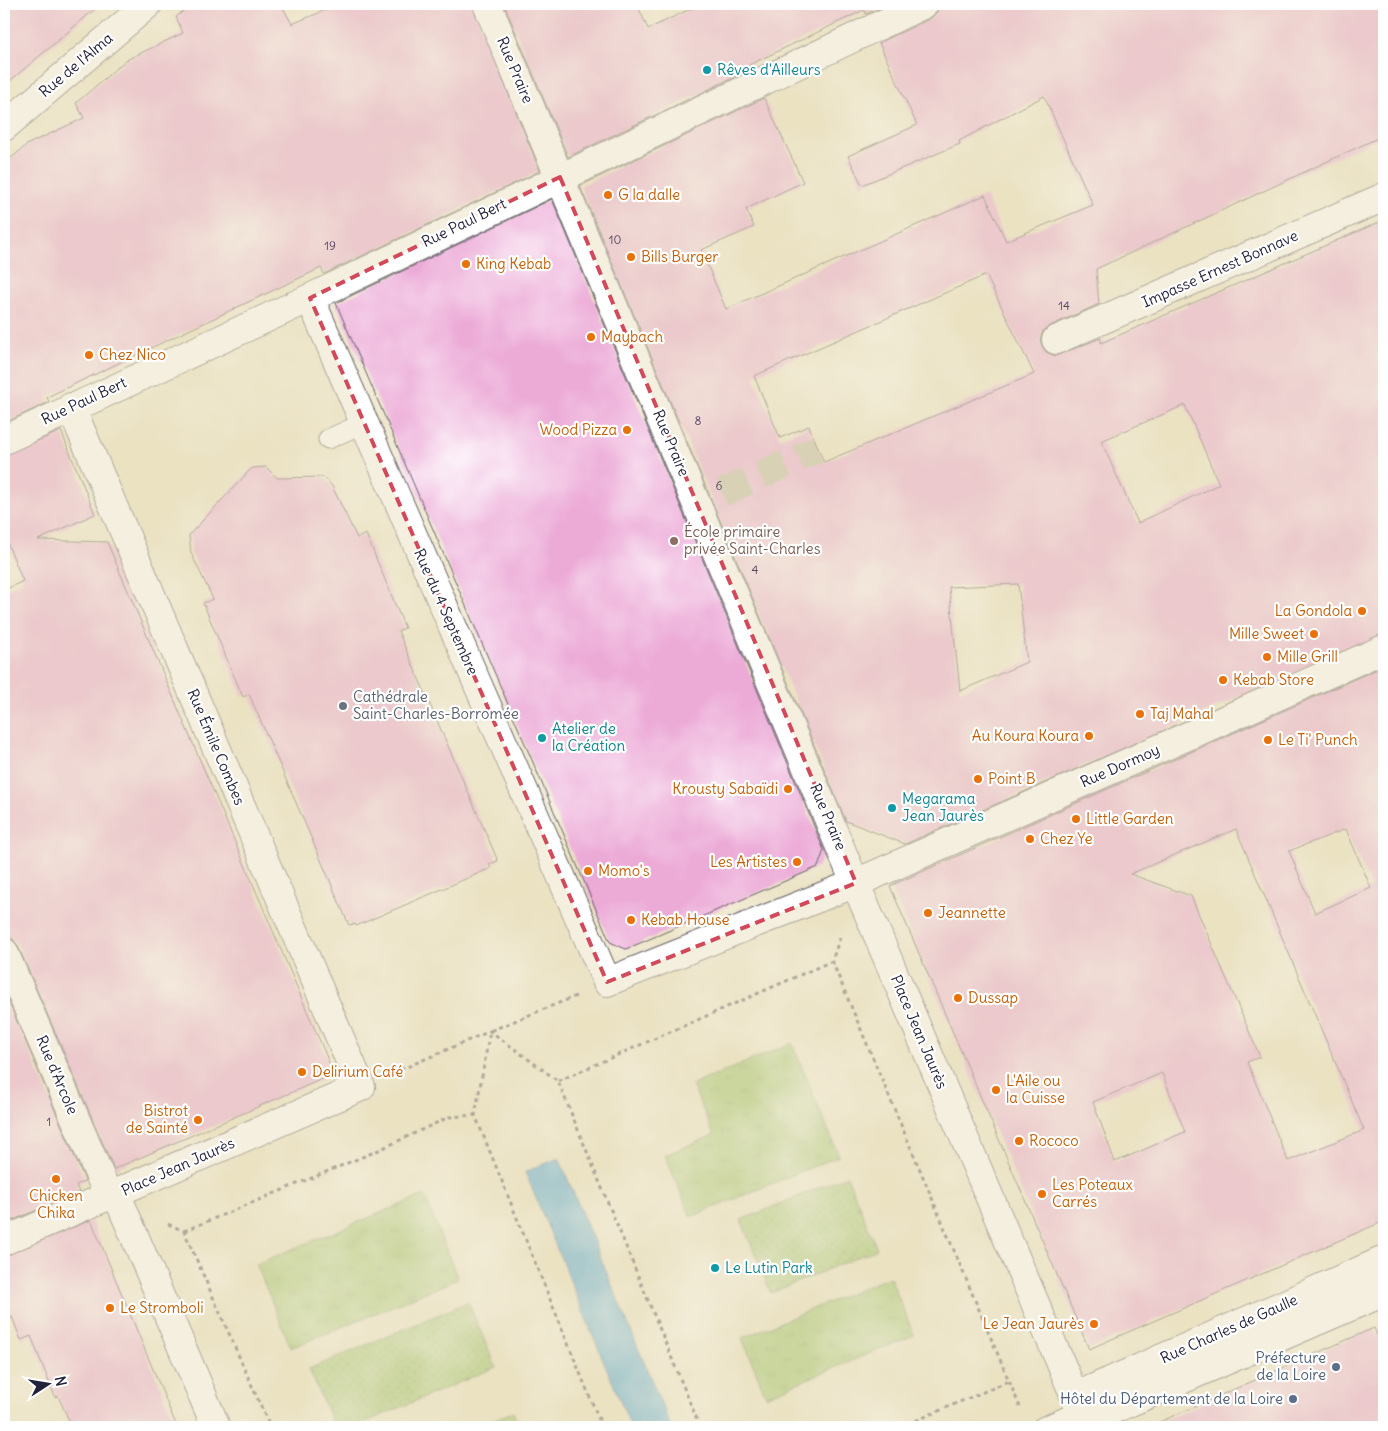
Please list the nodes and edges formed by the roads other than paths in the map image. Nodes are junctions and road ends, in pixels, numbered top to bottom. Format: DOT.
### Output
graph roads {
  1 [pos="148,4"];
  2 [pos="487,4"];
  3 [pos="924,4"];
  4 [pos="4,127"];
  5 [pos="560,177"];
  6 [pos="1384,197"];
  7 [pos="310,298"];
  8 [pos="1056,340"];
  9 [pos="71,407"];
  10 [pos="364,423"];
  11 [pos="328,439"];
  12 [pos="4,440"];
  13 [pos="1384,649"];
  14 [pos="856,883"];
  15 [pos="4,952"];
  16 [pos="361,1087"];
  17 [pos="118,1198"];
  18 [pos="4,1241"];
  19 [pos="1384,1260"];
  20 [pos="1384,1280"];
  21 [pos="1384,1297"];
  22 [pos="1083,1418"];
  23 [pos="216,1427"];
  24 [pos="1042,1427"];
  1 -- 4 [label="street, Rue de l'Alma"];
  2 -- 5 [label="street, Rue Praire"];
  3 -- 5 [label="street, Rue Paul Bert"];
  5 -- 7 [label="street, Rue Paul Bert"];
  5 -- 14 [label="street, Rue Praire"];
  6 -- 8 [label="street, Impasse Ernest Bonnave"];
  7 -- 9 [label="street, Rue Paul Bert"];
  7 -- 10 [label="street, Rue du 4 Septembre"];
  9 -- 12 [label="street, Rue Paul Bert"];
  9 -- 16 [label="street, Rue Émile Combes"];
  10 -- 11 [label="lane"];
  10 -- 14 [label="street, Rue du 4 Septembre"];
  13 -- 14 [label="street, Rue Dormoy"];
  14 -- 22 [label="street, Place Jean Jaurès"];
  15 -- 17 [label="street, Rue d'Arcole"];
  16 -- 17 [label="street, Place Jean Jaurès"];
  17 -- 18 [label="street"];
  17 -- 23 [label="street, Place Jean Jaurès"];
  19 -- 22 [label="street, Rue Charles de Gaulle"];
  20 -- 22 [label="lane"];
  21 -- 22 [label="lane"];
  22 -- 24 [label="lane"];
}
